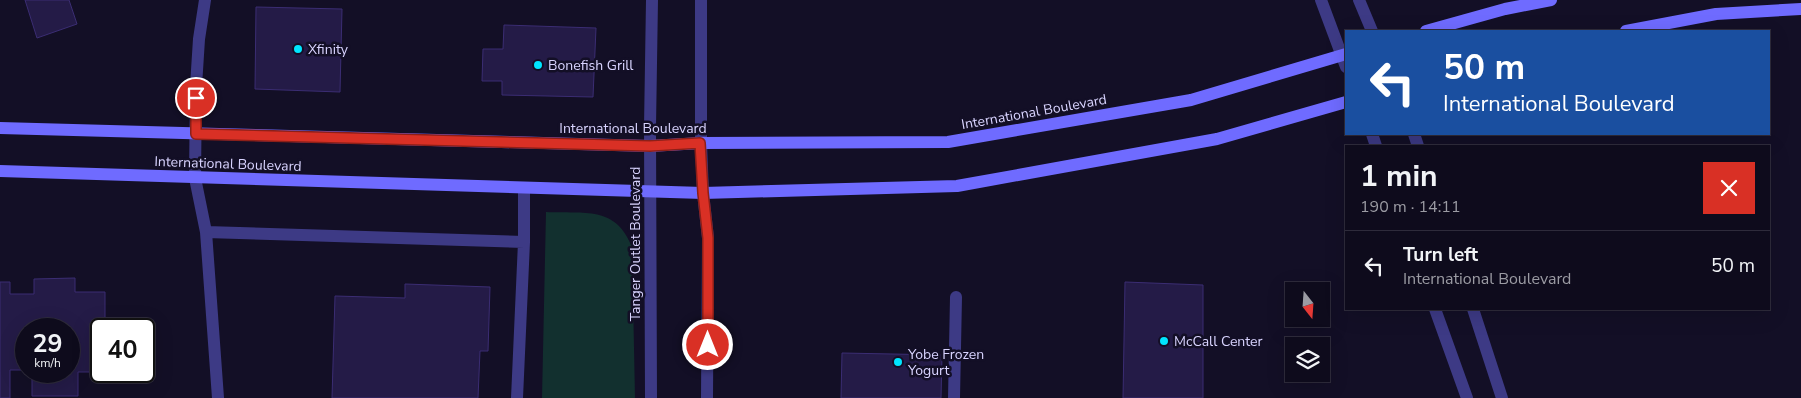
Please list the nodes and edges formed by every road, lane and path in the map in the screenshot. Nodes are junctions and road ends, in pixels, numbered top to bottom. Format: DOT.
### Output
graph roads {
  1 [pos="205,0"];
  2 [pos="652,0"];
  3 [pos="701,0"];
  4 [pos="1321,0"];
  5 [pos="1359,0"];
  6 [pos="1551,0"];
  7 [pos="1801,9"];
  8 [pos="1372,30"];
  9 [pos="1430,30"];
  10 [pos="1631,30"];
  11 [pos="1345,59"];
  12 [pos="1345,102"];
  13 [pos="0,128"];
  14 [pos="196,134"];
  15 [pos="700,143"];
  16 [pos="650,146"];
  17 [pos="0,172"];
  18 [pos="195,178"];
  19 [pos="524,188"];
  20 [pos="650,191"];
  21 [pos="703,193"];
  22 [pos="206,232"];
  23 [pos="524,242"];
  24 [pos="956,297"];
  25 [pos="1435,310"];
  26 [pos="1473,310"];
  27 [pos="218,398"];
  28 [pos="517,398"];
  29 [pos="651,398"];
  30 [pos="707,398"];
  31 [pos="954,398"];
  32 [pos="1467,398"];
  33 [pos="1502,398"];
  1 -- 14 [label="street"];
  2 -- 16 [label="street, Tanger Outlet Boulevard"];
  3 -- 15 [label="street"];
  4 -- 11 [label="street"];
  5 -- 8 [label="street"];
  6 -- 9 [label="main road"];
  7 -- 10 [label="main road"];
  11 -- 15 [label="main road, International Boulevard"];
  12 -- 21 [label="main road, International Boulevard"];
  13 -- 14 [label="main road, International Boulevard"];
  14 -- 16 [label="main road, International Boulevard"];
  14 -- 18 [label="street"];
  15 -- 16 [label="main road, International Boulevard"];
  15 -- 21 [label="street"];
  16 -- 20 [label="street, Tanger Outlet Boulevard"];
  17 -- 18 [label="main road, International Boulevard"];
  18 -- 19 [label="main road, International Boulevard"];
  18 -- 22 [label="street"];
  19 -- 20 [label="main road, International Boulevard"];
  19 -- 23 [label="street"];
  20 -- 21 [label="main road, International Boulevard"];
  20 -- 29 [label="street, Tanger Outlet Boulevard"];
  21 -- 30 [label="street"];
  22 -- 23 [label="street"];
  22 -- 27 [label="street"];
  23 -- 28 [label="street"];
  24 -- 31 [label="street"];
  25 -- 32 [label="street"];
  26 -- 33 [label="street"];
}
